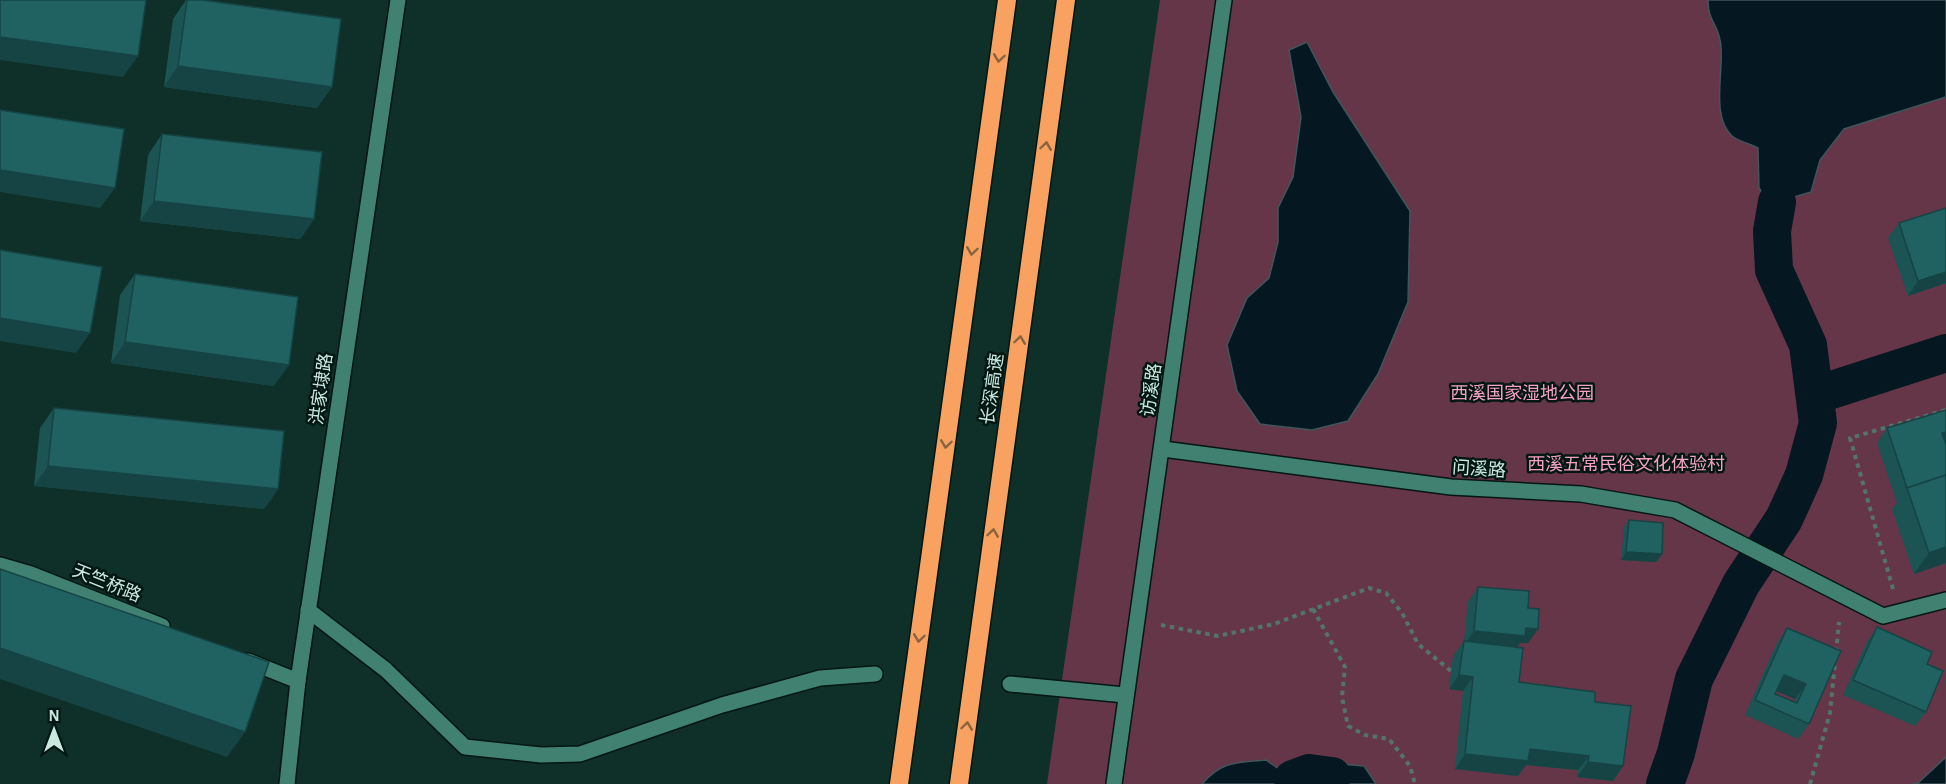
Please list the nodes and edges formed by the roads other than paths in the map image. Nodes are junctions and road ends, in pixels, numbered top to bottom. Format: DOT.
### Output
graph roads {
  1 [pos="398,0"];
  2 [pos="1007,0"];
  3 [pos="1066,0"];
  4 [pos="1224,0"];
  5 [pos="1163,449"];
  6 [pos="0,566"];
  7 [pos="1946,600"];
  8 [pos="308,610"];
  9 [pos="176,632"];
  10 [pos="231,654"];
  11 [pos="875,674"];
  12 [pos="298,681"];
  13 [pos="1010,684"];
  14 [pos="1125,695"];
  15 [pos="287,784"];
  16 [pos="899,784"];
  17 [pos="959,784"];
  18 [pos="1114,784"];
  1 -- 8 [label="street, 洪家埭路"];
  2 -- 16 [label="highway, one-way"];
  17 -- 3 [label="highway, 长深高速, one-way"];
  4 -- 5 [label="street, 访溪路"];
  5 -- 7 [label="street, 问溪路"];
  5 -- 14 [label="street, 访溪路"];
  6 -- 9 [label="street, 天竺桥路"];
  8 -- 11 [label="street"];
  8 -- 12 [label="street, 洪家埭路"];
  10 -- 12 [label="street"];
  12 -- 15 [label="street, 洪家埭路"];
  13 -- 14 [label="street"];
  14 -- 18 [label="street, 访溪路"];
}
